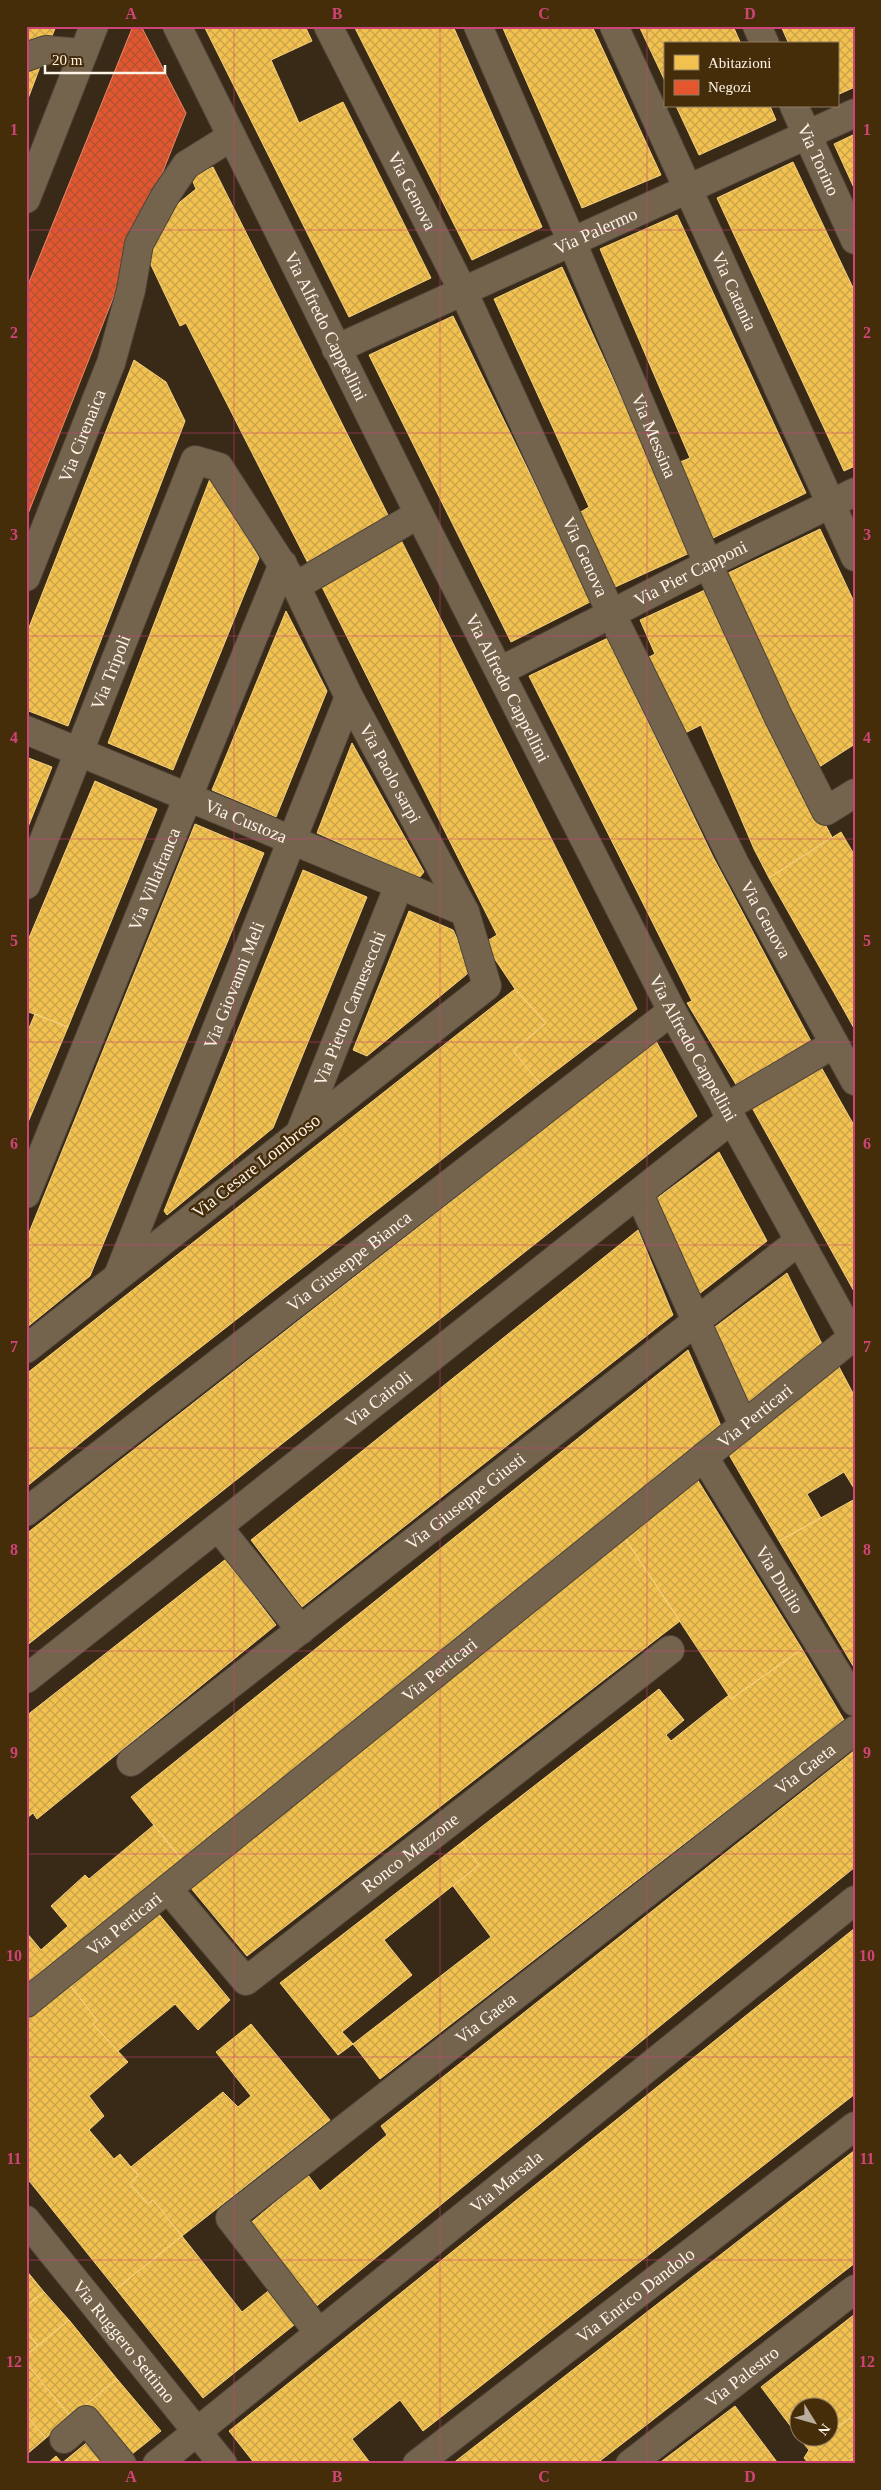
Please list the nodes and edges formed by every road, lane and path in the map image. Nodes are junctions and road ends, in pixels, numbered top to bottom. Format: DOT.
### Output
graph roads {
  1 [pos="94,26"];
  2 [pos="177,26"];
  3 [pos="328,26"];
  4 [pos="478,26"];
  5 [pos="614,26"];
  6 [pos="758,26"];
  7 [pos="764,42"];
  8 [pos="84,53"];
  9 [pos="26,58"];
  10 [pos="795,108"];
  11 [pos="855,113"];
  12 [pos="807,135"];
  13 [pos="231,137"];
  14 [pos="688,189"];
  15 [pos="26,199"];
  16 [pos="855,240"];
  17 [pos="572,242"];
  18 [pos="463,291"];
  19 [pos="336,349"];
  20 [pos="195,460"];
  21 [pos="855,492"];
  22 [pos="830,504"];
  23 [pos="419,514"];
  24 [pos="855,557"];
  25 [pos="708,564"];
  26 [pos="289,575"];
  27 [pos="26,577"];
  28 [pos="611,613"];
  29 [pos="500,671"];
  30 [pos="349,696"];
  31 [pos="26,730"];
  32 [pos="79,752"];
  33 [pos="855,793"];
  34 [pos="187,797"];
  35 [pos="292,841"];
  36 [pos="26,885"];
  37 [pos="400,886"];
  38 [pos="465,912"];
  39 [pos="487,986"];
  40 [pos="672,1011"];
  41 [pos="834,1044"];
  42 [pos="855,1081"];
  43 [pos="729,1114"];
  44 [pos="300,1131"];
  45 [pos="26,1194"];
  46 [pos="639,1194"];
  47 [pos="799,1241"];
  48 [pos="119,1275"];
  49 [pos="696,1321"];
  50 [pos="854,1339"];
  51 [pos="26,1349"];
  52 [pos="744,1425"];
  53 [pos="704,1458"];
  54 [pos="26,1512"];
  55 [pos="218,1527"];
  56 [pos="301,1630"];
  57 [pos="670,1650"];
  58 [pos="26,1679"];
  59 [pos="855,1702"];
  60 [pos="855,1730"];
  61 [pos="131,1762"];
  62 [pos="168,1889"];
  63 [pos="855,1900"];
  64 [pos="26,2003"];
  65 [pos="855,2126"];
  66 [pos="26,2220"];
  67 [pos="853,2292"];
  68 [pos="319,2332"];
  69 [pos="198,2430"];
  70 [pos="64,2439"];
  71 [pos="122,2464"];
  72 [pos="157,2464"];
  73 [pos="223,2464"];
  74 [pos="417,2464"];
  75 [pos="630,2464"];
  1 -- 8 [label="street"];
  2 -- 13 [label="street, Via Alfredo Cappellini"];
  3 -- 18 [label="street, Via Genova"];
  4 -- 17 [label="street, Via Messina"];
  5 -- 14 [label="street, Via Catania"];
  6 -- 7 [label="street"];
  8 -- 9 [label="street"];
  8 -- 15 [label="street"];
  10 -- 12 [label="street, Via Torino"];
  11 -- 12 [label="street, Via Palermo"];
  12 -- 14 [label="street, Via Palermo"];
  12 -- 16 [label="street, Via Torino"];
  13 -- 19 [label="street, Via Alfredo Cappellini"];
  13 -- 27 [label="street, Via Cirenaica"];
  14 -- 17 [label="street, Via Palermo"];
  14 -- 22 [label="street, Via Catania"];
  17 -- 18 [label="street, Via Palermo"];
  17 -- 25 [label="street, Via Messina"];
  18 -- 19 [label="street, Via Palermo"];
  18 -- 28 [label="street, Via Genova"];
  19 -- 23 [label="street, Via Alfredo Cappellini"];
  20 -- 26 [label="street, Via Paolo sarpi"];
  20 -- 32 [label="street, Via Tripoli"];
  21 -- 22 [label="street, Via Pier Capponi"];
  22 -- 24 [label="street, Via Catania"];
  22 -- 25 [label="street, Via Pier Capponi"];
  23 -- 26 [label="street"];
  23 -- 29 [label="street, Via Alfredo Cappellini"];
  25 -- 28 [label="street, Via Pier Capponi"];
  25 -- 33 [label="street, Via Messina"];
  26 -- 30 [label="street, Via Paolo sarpi"];
  26 -- 34 [label="street, Via Villafranca"];
  28 -- 29 [label="street, Via Pier Capponi"];
  28 -- 41 [label="street, Via Genova"];
  29 -- 40 [label="street, Via Alfredo Cappellini"];
  30 -- 35 [label="street, Via Giovanni Meli"];
  30 -- 38 [label="street, Via Paolo sarpi"];
  31 -- 32 [label="street, Via Custoza"];
  32 -- 34 [label="street, Via Custoza"];
  32 -- 36 [label="street, Via Tripoli"];
  34 -- 35 [label="street, Via Custoza"];
  34 -- 45 [label="street, Via Villafranca"];
  35 -- 37 [label="street, Via Custoza"];
  35 -- 48 [label="street, Via Giovanni Meli"];
  37 -- 38 [label="street, Via Custoza"];
  37 -- 44 [label="street, Via Pietro Carnesecchi"];
  38 -- 39 [label="street, Via Paolo sarpi"];
  39 -- 44 [label="street, Via Cesare Lombroso"];
  40 -- 43 [label="street, Via Alfredo Cappellini"];
  40 -- 54 [label="street, Via Giuseppe Bianca"];
  41 -- 42 [label="street, Via Genova"];
  41 -- 43 [label="street, Via Cairoli"];
  43 -- 46 [label="street, Via Cairoli"];
  43 -- 47 [label="street, Via Alfredo Cappellini"];
  44 -- 48 [label="street, Via Cesare Lombroso"];
  46 -- 49 [label="street"];
  46 -- 55 [label="street, Via Cairoli"];
  47 -- 49 [label="street, Via Giuseppe Giusti"];
  47 -- 50 [label="street, Via Alfredo Cappellini"];
  48 -- 51 [label="street, Via Cesare Lombroso"];
  49 -- 52 [label="street"];
  49 -- 56 [label="street, Via Giuseppe Giusti"];
  50 -- 52 [label="street, Via Perticari"];
  52 -- 53 [label="street, Via Perticari"];
  53 -- 59 [label="street, Via Duilio"];
  53 -- 62 [label="street, Via Perticari"];
  55 -- 56 [label="street"];
  55 -- 58 [label="street, Via Cairoli"];
  56 -- 61 [label="street, Via Giuseppe Giusti"];
  57 -- 62 [label="street, Ronco Mazzone"];
  60 -- 68 [label="street, Via Gaeta"];
  62 -- 64 [label="street, Via Perticari"];
  63 -- 68 [label="street, Via Marsala"];
  65 -- 74 [label="street, Via Enrico Dandolo"];
  66 -- 69 [label="street, Via Ruggero Settimo"];
  67 -- 75 [label="street, Via Palestro"];
  68 -- 69 [label="street, Via Marsala"];
  69 -- 72 [label="street, Via Marsala"];
  69 -- 73 [label="street, Via Ruggero Settimo"];
  70 -- 71 [label="street"];
}
